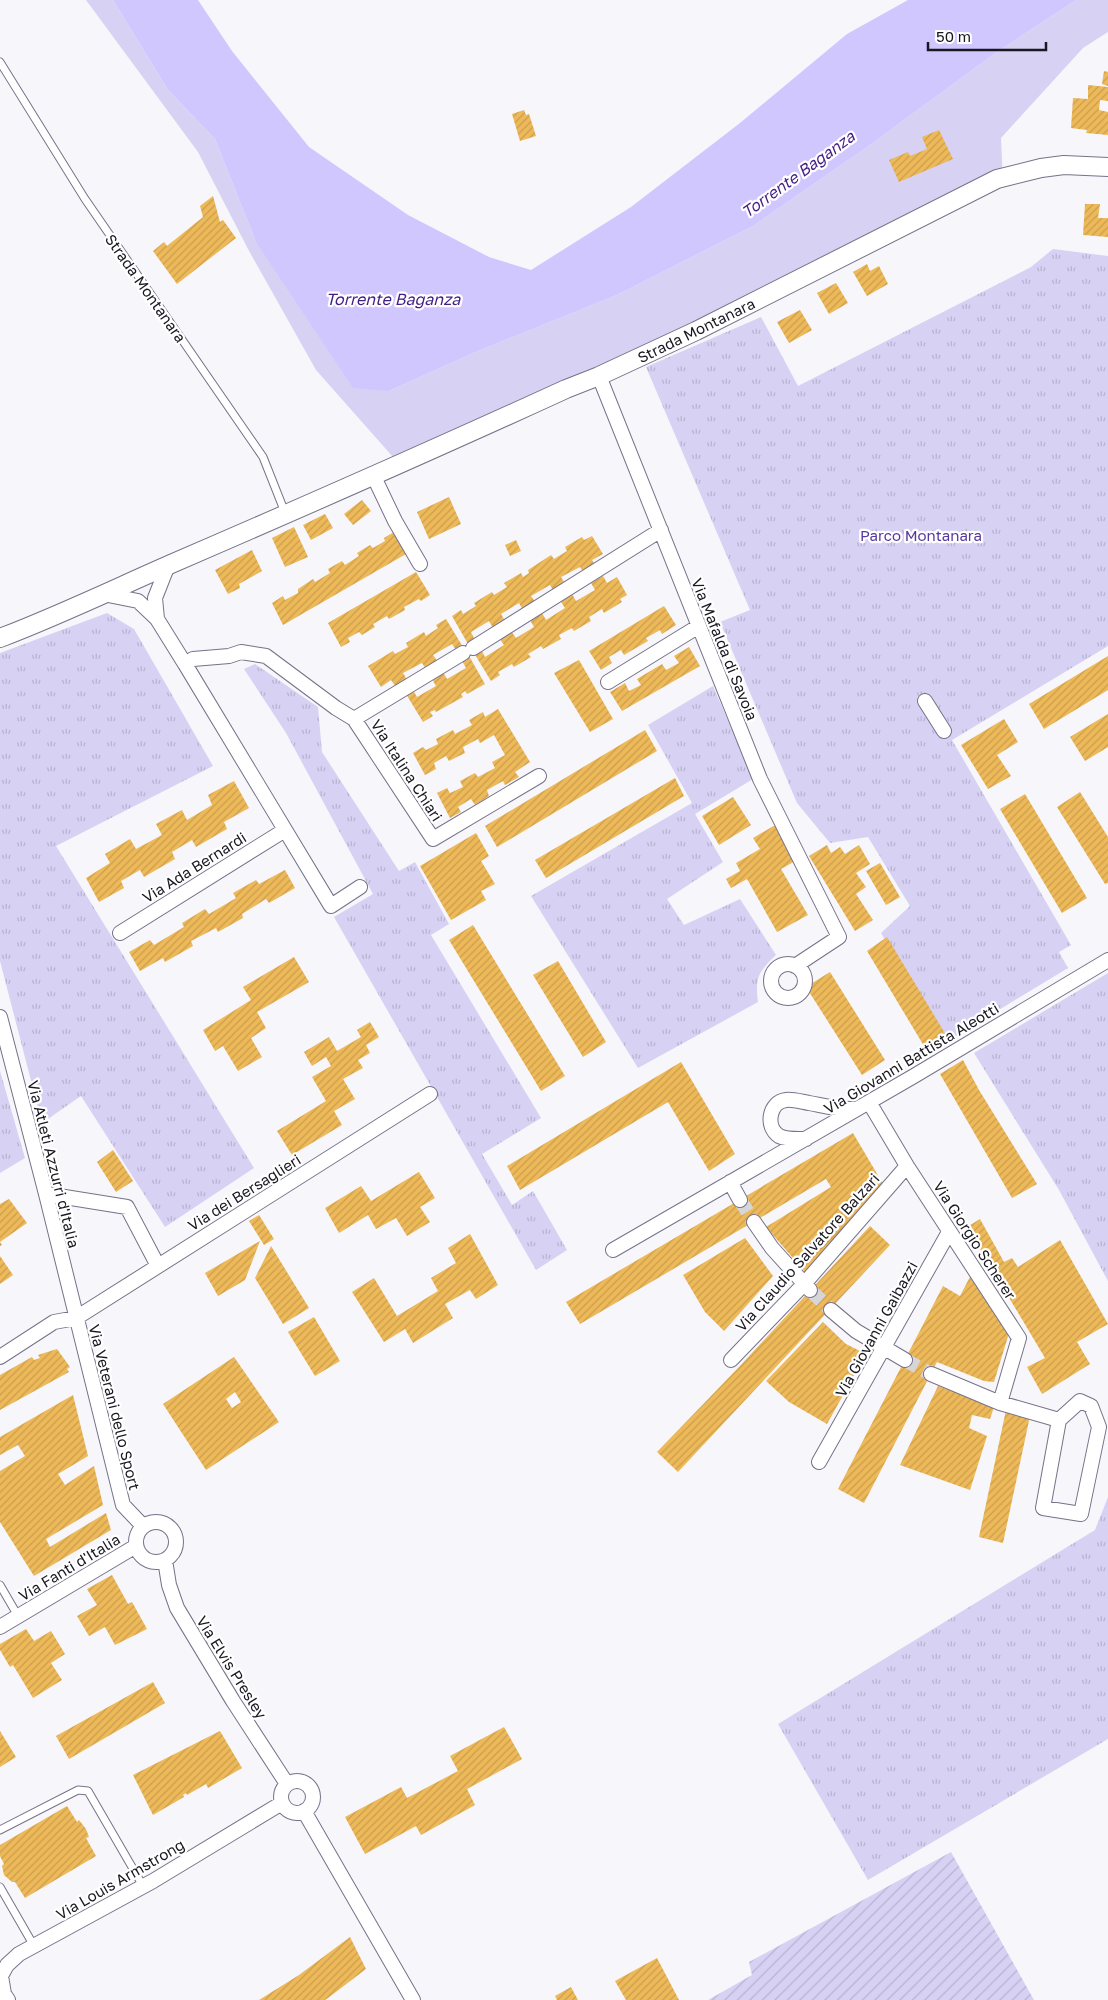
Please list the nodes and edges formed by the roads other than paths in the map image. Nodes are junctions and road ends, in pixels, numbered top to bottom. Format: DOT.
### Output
graph roads {
  1 [pos="0,62"];
  2 [pos="1108,167"];
  3 [pos="599,376"];
  4 [pos="374,477"];
  5 [pos="286,515"];
  6 [pos="661,530"];
  7 [pos="420,564"];
  8 [pos="168,565"];
  9 [pos="138,579"];
  10 [pos="103,594"];
  11 [pos="155,598"];
  12 [pos="138,601"];
  13 [pos="156,619"];
  14 [pos="699,626"];
  15 [pos="0,638"];
  16 [pos="185,664"];
  17 [pos="608,682"];
  18 [pos="925,701"];
  19 [pos="354,719"];
  20 [pos="944,731"];
  21 [pos="539,776"];
  22 [pos="285,830"];
  23 [pos="360,887"];
  24 [pos="120,932"];
  25 [pos="1108,960"];
  26 [pos="796,966"];
  27 [pos="0,1017"];
  28 [pos="430,1094"];
  29 [pos="869,1102"];
  30 [pos="857,1109"];
  31 [pos="807,1139"];
  32 [pos="907,1166"];
  33 [pos="730,1182"];
  34 [pos="46,1194"];
  35 [pos="740,1200"];
  36 [pos="754,1222"];
  37 [pos="949,1232"];
  38 [pos="613,1250"];
  39 [pos="158,1266"];
  40 [pos="807,1288"];
  41 [pos="831,1310"];
  42 [pos="76,1318"];
  43 [pos="884,1347"];
  44 [pos="0,1357"];
  45 [pos="731,1360"];
  46 [pos="905,1360"];
  47 [pos="931,1374"];
  48 [pos="1000,1403"];
  49 [pos="1059,1420"];
  50 [pos="819,1462"];
  51 [pos="143,1526"];
  52 [pos="136,1546"];
  53 [pos="165,1560"];
  54 [pos="0,1586"];
  55 [pos="18,1616"];
  56 [pos="0,1627"];
  57 [pos="287,1784"];
  58 [pos="282,1804"];
  59 [pos="304,1811"];
  60 [pos="0,1830"];
  61 [pos="143,1886"];
  62 [pos="0,1887"];
  63 [pos="34,1946"];
  64 [pos="8,2000"];
  65 [pos="413,2000"];
  1 -- 5 [label="lane, Strada Montanara"];
  2 -- 3 [label="street, Strada Montanara"];
  3 -- 4 [label="street, Strada Montanara"];
  3 -- 6 [label="street, Via Mafalda di Savoia"];
  4 -- 5 [label="street, Strada Montanara"];
  4 -- 7 [label="street"];
  5 -- 8 [label="street, Strada Montanara"];
  6 -- 14 [label="street, Via Mafalda di Savoia"];
  6 -- 19 [label="street, Via Italina Chiari"];
  8 -- 9 [label="street, Strada Montanara"];
  8 -- 11 [label="street"];
  9 -- 10 [label="street, Strada Montanara"];
  9 -- 11 [label="street"];
  9 -- 12 [label="street"];
  10 -- 12 [label="street"];
  10 -- 15 [label="street, Strada Montanara"];
  11 -- 13 [label="street"];
  12 -- 13 [label="street"];
  13 -- 16 [label="street"];
  14 -- 17 [label="street"];
  14 -- 26 [label="street, Via Mafalda di Savoia"];
  16 -- 19 [label="street, Via Italina Chiari"];
  16 -- 22 [label="street"];
  18 -- 20 [label="street"];
  19 -- 21 [label="street, Via Italina Chiari"];
  22 -- 23 [label="street"];
  22 -- 24 [label="street, Via Ada Bernardi"];
  25 -- 29 [label="street, Via Giovanni Battista Aleotti"];
  27 -- 34 [label="street, Via Atleti Azzurri d'Italia"];
  28 -- 39 [label="street, Via dei Bersaglieri"];
  29 -- 30 [label="street, Via Giovanni Battista Aleotti"];
  29 -- 32 [label="street, Via Giorgio Scherer"];
  30 -- 31 [label="street, Via Giovanni Battista Aleotti"];
  30 -- 31 [label="street"];
  31 -- 33 [label="street, Via Giovanni Battista Aleotti"];
  32 -- 37 [label="street, Via Giorgio Scherer"];
  32 -- 40 [label="street, Via Claudio Salvatore Balzari"];
  33 -- 35 [label="street"];
  33 -- 38 [label="street, Via Giovanni Battista Aleotti"];
  34 -- 39 [label="street"];
  34 -- 42 [label="street, Via Atleti Azzurri d'Italia"];
  36 -- 40 [label="street"];
  37 -- 43 [label="street, Via Giovanni Gaibazzi"];
  37 -- 48 [label="street, Via Giorgio Scherer"];
  39 -- 42 [label="street, Via dei Bersaglieri"];
  40 -- 45 [label="street, Via Claudio Salvatore Balzari"];
  41 -- 43 [label="street"];
  42 -- 44 [label="street, Via dei Bersaglieri"];
  42 -- 51 [label="street, Via Veterani dello Sport"];
  43 -- 46 [label="street"];
  43 -- 50 [label="street, Via Giovanni Gaibazzi"];
  47 -- 48 [label="street"];
  48 -- 49 [label="street"];
  49 -- 49 [label="street"];
  51 -- 52 [label="street, Via Fanti d'Italia"];
  51 -- 53 [label="street"];
  52 -- 53 [label="street, Via Fanti d'Italia"];
  52 -- 55 [label="street, Via Fanti d'Italia"];
  53 -- 57 [label="street, Via Elvis Presley"];
  54 -- 55 [label="lane, Via Fanti d'Italia"];
  55 -- 56 [label="street, Via Fanti d'Italia"];
  57 -- 58 [label="street"];
  57 -- 59 [label="street"];
  58 -- 59 [label="street"];
  58 -- 61 [label="street, Via Louis Armstrong"];
  59 -- 65 [label="street"];
  60 -- 61 [label="lane"];
  61 -- 63 [label="street, Via Louis Armstrong"];
  62 -- 63 [label="lane"];
  63 -- 64 [label="street, Via Louis Armstrong"];
}
